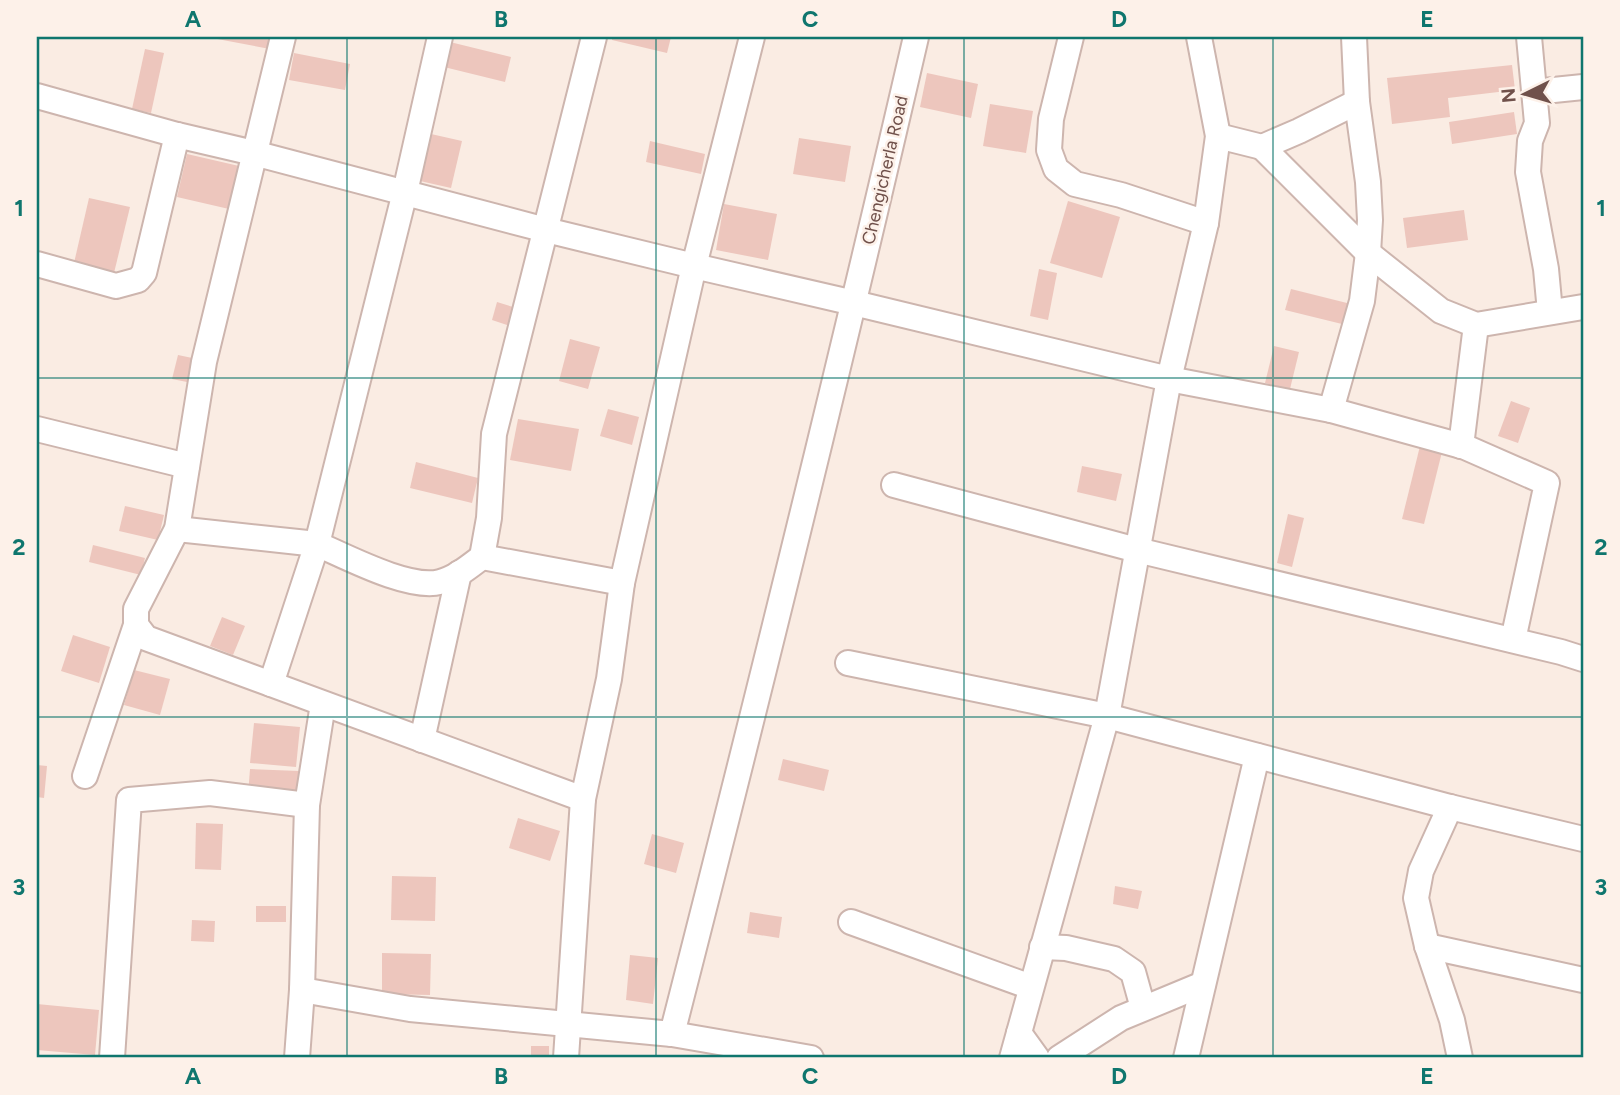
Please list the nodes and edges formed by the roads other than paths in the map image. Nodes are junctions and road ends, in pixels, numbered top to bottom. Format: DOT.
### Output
graph roads {
  1 [pos="283,37"];
  2 [pos="440,37"];
  3 [pos="594,37"];
  4 [pos="752,37"];
  5 [pos="916,37"];
  6 [pos="1071,37"];
  7 [pos="1199,37"];
  8 [pos="1354,37"];
  9 [pos="1529,37"];
  10 [pos="1583,87"];
  11 [pos="1534,92"];
  12 [pos="37,96"];
  13 [pos="1357,102"];
  14 [pos="177,135"];
  15 [pos="1218,136"];
  16 [pos="1262,146"];
  17 [pos="254,153"];
  18 [pos="405,192"];
  19 [pos="1206,223"];
  20 [pos="546,230"];
  21 [pos="1368,253"];
  22 [pos="37,264"];
  23 [pos="694,266"];
  24 [pos="854,303"];
  25 [pos="1583,307"];
  26 [pos="1550,313"];
  27 [pos="1476,325"];
  28 [pos="1169,379"];
  29 [pos="1331,410"];
  30 [pos="37,429"];
  31 [pos="1461,446"];
  32 [pos="187,466"];
  33 [pos="894,485"];
  34 [pos="177,529"];
  35 [pos="317,544"];
  36 [pos="1137,550"];
  37 [pos="482,557"];
  38 [pos="459,573"];
  39 [pos="622,583"];
  40 [pos="136,625"];
  41 [pos="1513,640"];
  42 [pos="1583,659"];
  43 [pos="848,663"];
  44 [pos="271,684"];
  45 [pos="323,704"];
  46 [pos="1107,716"];
  47 [pos="422,740"];
  48 [pos="1258,756"];
  49 [pos="85,776"];
  50 [pos="583,799"];
  51 [pos="307,805"];
  52 [pos="1450,807"];
  53 [pos="1583,839"];
  54 [pos="851,922"];
  55 [pos="1427,946"];
  56 [pos="1042,947"];
  57 [pos="1583,980"];
  58 [pos="1203,984"];
  59 [pos="1031,987"];
  60 [pos="302,990"];
  61 [pos="1143,1008"];
  62 [pos="568,1024"];
  63 [pos="1019,1033"];
  64 [pos="673,1034"];
  65 [pos="112,1058"];
  66 [pos="297,1058"];
  67 [pos="566,1058"];
  68 [pos="811,1058"];
  69 [pos="1012,1058"];
  70 [pos="1037,1058"];
  71 [pos="1059,1058"];
  72 [pos="1186,1058"];
  73 [pos="1460,1058"];
  1 -- 17 [label="street"];
  2 -- 18 [label="street"];
  3 -- 20 [label="street"];
  4 -- 23 [label="street"];
  5 -- 24 [label="street, Chengicherla Road"];
  6 -- 19 [label="street"];
  7 -- 15 [label="street"];
  8 -- 13 [label="street"];
  9 -- 11 [label="street"];
  10 -- 11 [label="street"];
  11 -- 26 [label="street"];
  12 -- 14 [label="street"];
  13 -- 16 [label="street"];
  13 -- 21 [label="street"];
  14 -- 17 [label="street"];
  14 -- 22 [label="street"];
  15 -- 16 [label="street"];
  15 -- 19 [label="street"];
  16 -- 21 [label="street"];
  17 -- 18 [label="street"];
  17 -- 32 [label="street"];
  18 -- 20 [label="street"];
  18 -- 35 [label="street"];
  19 -- 28 [label="street"];
  20 -- 23 [label="street"];
  20 -- 37 [label="street"];
  21 -- 27 [label="street"];
  21 -- 29 [label="street"];
  23 -- 24 [label="street"];
  23 -- 39 [label="street"];
  24 -- 28 [label="street"];
  24 -- 64 [label="street, Chengicherla Road"];
  25 -- 26 [label="street"];
  26 -- 27 [label="street"];
  27 -- 31 [label="street"];
  28 -- 29 [label="street"];
  28 -- 36 [label="street"];
  29 -- 31 [label="street"];
  30 -- 32 [label="street"];
  31 -- 41 [label="street"];
  32 -- 34 [label="street"];
  33 -- 36 [label="street"];
  34 -- 35 [label="street"];
  34 -- 40 [label="street"];
  35 -- 38 [label="street"];
  35 -- 44 [label="street"];
  36 -- 41 [label="street"];
  36 -- 46 [label="street"];
  37 -- 38 [label="street"];
  37 -- 39 [label="street"];
  38 -- 47 [label="street"];
  39 -- 50 [label="street"];
  40 -- 44 [label="street"];
  40 -- 49 [label="street"];
  41 -- 42 [label="street"];
  43 -- 46 [label="street"];
  44 -- 45 [label="street"];
  45 -- 47 [label="street"];
  45 -- 51 [label="street"];
  46 -- 48 [label="street"];
  46 -- 56 [label="street"];
  47 -- 50 [label="street"];
  48 -- 52 [label="street"];
  48 -- 58 [label="street"];
  50 -- 62 [label="street"];
  51 -- 60 [label="street"];
  51 -- 65 [label="street"];
  52 -- 53 [label="street"];
  52 -- 55 [label="street"];
  54 -- 59 [label="street"];
  55 -- 57 [label="street"];
  55 -- 73 [label="street"];
  56 -- 59 [label="street"];
  56 -- 61 [label="street"];
  58 -- 61 [label="street"];
  58 -- 72 [label="street"];
  59 -- 63 [label="street"];
  60 -- 62 [label="street"];
  60 -- 66 [label="street"];
  61 -- 71 [label="street"];
  62 -- 64 [label="street"];
  62 -- 67 [label="street"];
  63 -- 69 [label="street"];
  63 -- 70 [label="street"];
  64 -- 68 [label="street"];
}
